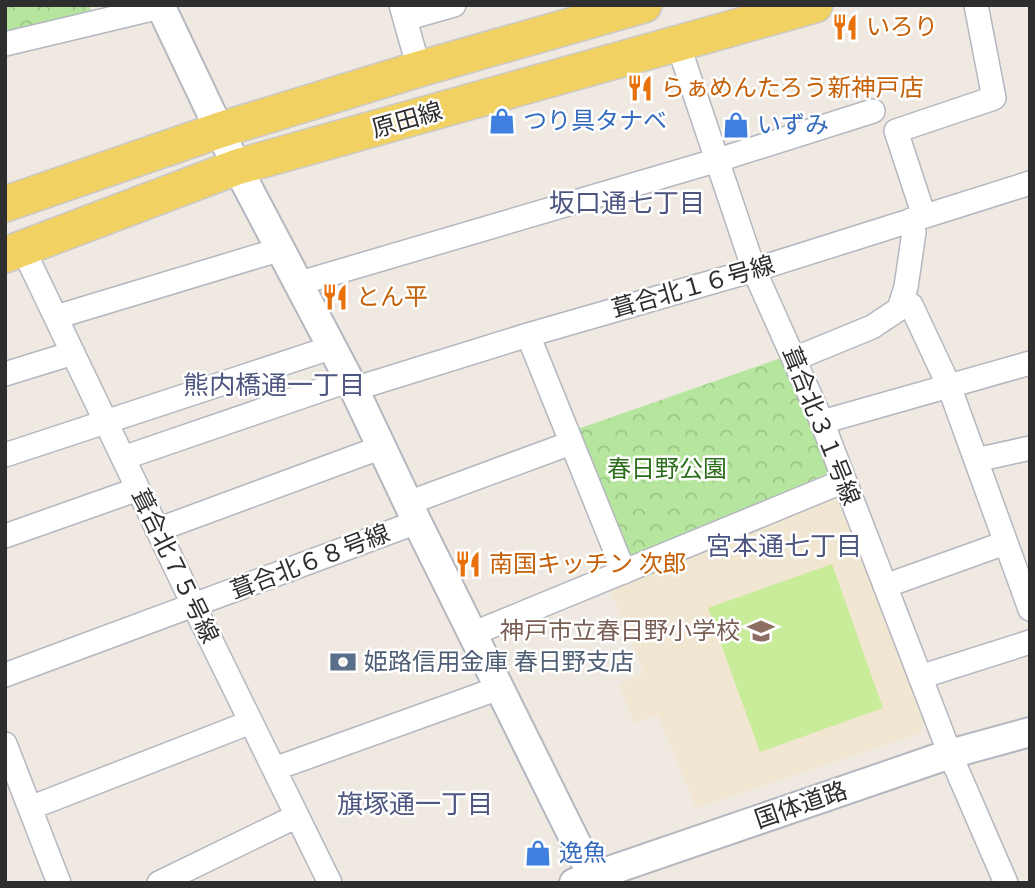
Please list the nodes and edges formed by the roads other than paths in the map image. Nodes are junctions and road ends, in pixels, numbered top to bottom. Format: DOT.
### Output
graph roads {
  1 [pos="454,5"];
  2 [pos="645,5"];
  3 [pos="815,5"];
  4 [pos="976,5"];
  5 [pos="160,6"];
  6 [pos="403,12"];
  7 [pos="5,44"];
  8 [pos="678,44"];
  9 [pos="419,69"];
  10 [pos="873,111"];
  11 [pos="220,130"];
  12 [pos="718,160"];
  13 [pos="237,167"];
  14 [pos="1030,183"];
  15 [pos="5,204"];
  16 [pos="918,218"];
  17 [pos="281,249"];
  18 [pos="14,252"];
  19 [pos="754,270"];
  20 [pos="300,283"];
  21 [pos="902,301"];
  22 [pos="56,317"];
  23 [pos="528,335"];
  24 [pos="332,346"];
  25 [pos="73,352"];
  26 [pos="794,359"];
  27 [pos="1030,363"];
  28 [pos="5,373"];
  29 [pos="352,385"];
  30 [pos="949,386"];
  31 [pos="106,422"];
  32 [pos="822,422"];
  33 [pos="571,443"];
  34 [pos="382,447"];
  35 [pos="1030,448"];
  36 [pos="5,454"];
  37 [pos="123,458"];
  38 [pos="976,460"];
  39 [pos="844,481"];
  40 [pos="138,489"];
  41 [pos="412,512"];
  42 [pos="157,530"];
  43 [pos="5,537"];
  44 [pos="1006,543"];
  45 [pos="624,572"];
  46 [pos="885,586"];
  47 [pos="194,606"];
  48 [pos="1030,609"];
  49 [pos="472,634"];
  50 [pos="1030,642"];
  51 [pos="5,675"];
  52 [pos="920,677"];
  53 [pos="499,688"];
  54 [pos="251,722"];
  55 [pos="1030,732"];
  56 [pos="5,744"];
  57 [pos="950,754"];
  58 [pos="274,769"];
  59 [pos="30,808"];
  60 [pos="297,816"];
  61 [pos="588,880"];
  62 [pos="59,883"];
  63 [pos="159,883"];
  64 [pos="330,883"];
  65 [pos="1006,883"];
  1 -- 6 [label="street"];
  2 -- 9 [label="main road, 原田線"];
  3 -- 8 [label="main road, 原田線"];
  4 -- 16 [label="street"];
  5 -- 7 [label="street"];
  5 -- 11 [label="street"];
  6 -- 9 [label="street"];
  8 -- 12 [label="street, 葺合北３１号線"];
  8 -- 13 [label="main road, 原田線"];
  9 -- 11 [label="main road, 原田線"];
  10 -- 12 [label="street"];
  11 -- 13 [label="street"];
  11 -- 15 [label="main road, 原田線"];
  12 -- 19 [label="street, 葺合北３１号線"];
  12 -- 20 [label="street"];
  13 -- 17 [label="street"];
  13 -- 18 [label="main road, 原田線"];
  14 -- 16 [label="street, 葺合北１６号線"];
  16 -- 19 [label="street, 葺合北１６号線"];
  16 -- 21 [label="street"];
  17 -- 20 [label="street"];
  17 -- 22 [label="street"];
  18 -- 22 [label="street, 葺合北７５号線"];
  19 -- 23 [label="street, 葺合北１６号線"];
  19 -- 26 [label="street, 葺合北３１号線"];
  20 -- 24 [label="street"];
  21 -- 26 [label="street"];
  21 -- 30 [label="street"];
  22 -- 25 [label="street, 葺合北７５号線"];
  23 -- 29 [label="street, 葺合北１６号線"];
  23 -- 33 [label="street"];
  24 -- 29 [label="street"];
  24 -- 31 [label="street"];
  25 -- 28 [label="street"];
  25 -- 31 [label="street, 葺合北７５号線"];
  26 -- 32 [label="street, 葺合北３１号線"];
  27 -- 30 [label="street"];
  29 -- 34 [label="street"];
  29 -- 37 [label="street, 葺合北１６号線"];
  30 -- 32 [label="street"];
  30 -- 38 [label="street"];
  31 -- 36 [label="street"];
  31 -- 37 [label="street, 葺合北７５号線"];
  32 -- 39 [label="street, 葺合北３１号線"];
  33 -- 41 [label="street, 葺合北６８号線"];
  33 -- 45 [label="street"];
  34 -- 41 [label="street"];
  34 -- 42 [label="street"];
  35 -- 38 [label="street"];
  37 -- 40 [label="street, 葺合北７５号線"];
  38 -- 44 [label="street"];
  39 -- 45 [label="street"];
  39 -- 46 [label="street, 葺合北３１号線"];
  40 -- 42 [label="street, 葺合北７５号線"];
  40 -- 43 [label="street"];
  41 -- 47 [label="street, 葺合北６８号線"];
  41 -- 49 [label="street"];
  42 -- 47 [label="street, 葺合北７５号線"];
  44 -- 46 [label="street"];
  44 -- 48 [label="street"];
  45 -- 49 [label="street"];
  46 -- 52 [label="street, 葺合北３１号線"];
  47 -- 51 [label="street, 葺合北６８号線"];
  47 -- 54 [label="street, 葺合北７５号線"];
  49 -- 53 [label="street"];
  50 -- 52 [label="street"];
  52 -- 57 [label="street, 葺合北３１号線"];
  53 -- 58 [label="street"];
  53 -- 61 [label="street"];
  54 -- 58 [label="street, 葺合北７５号線"];
  54 -- 59 [label="street"];
  55 -- 57 [label="street, 国体道路"];
  56 -- 59 [label="street"];
  57 -- 61 [label="street, 国体道路"];
  57 -- 65 [label="street, 葺合北３１号線"];
  58 -- 60 [label="street, 葺合北７５号線"];
  59 -- 62 [label="street"];
  60 -- 63 [label="street"];
  60 -- 64 [label="street, 葺合北７５号線"];
}
